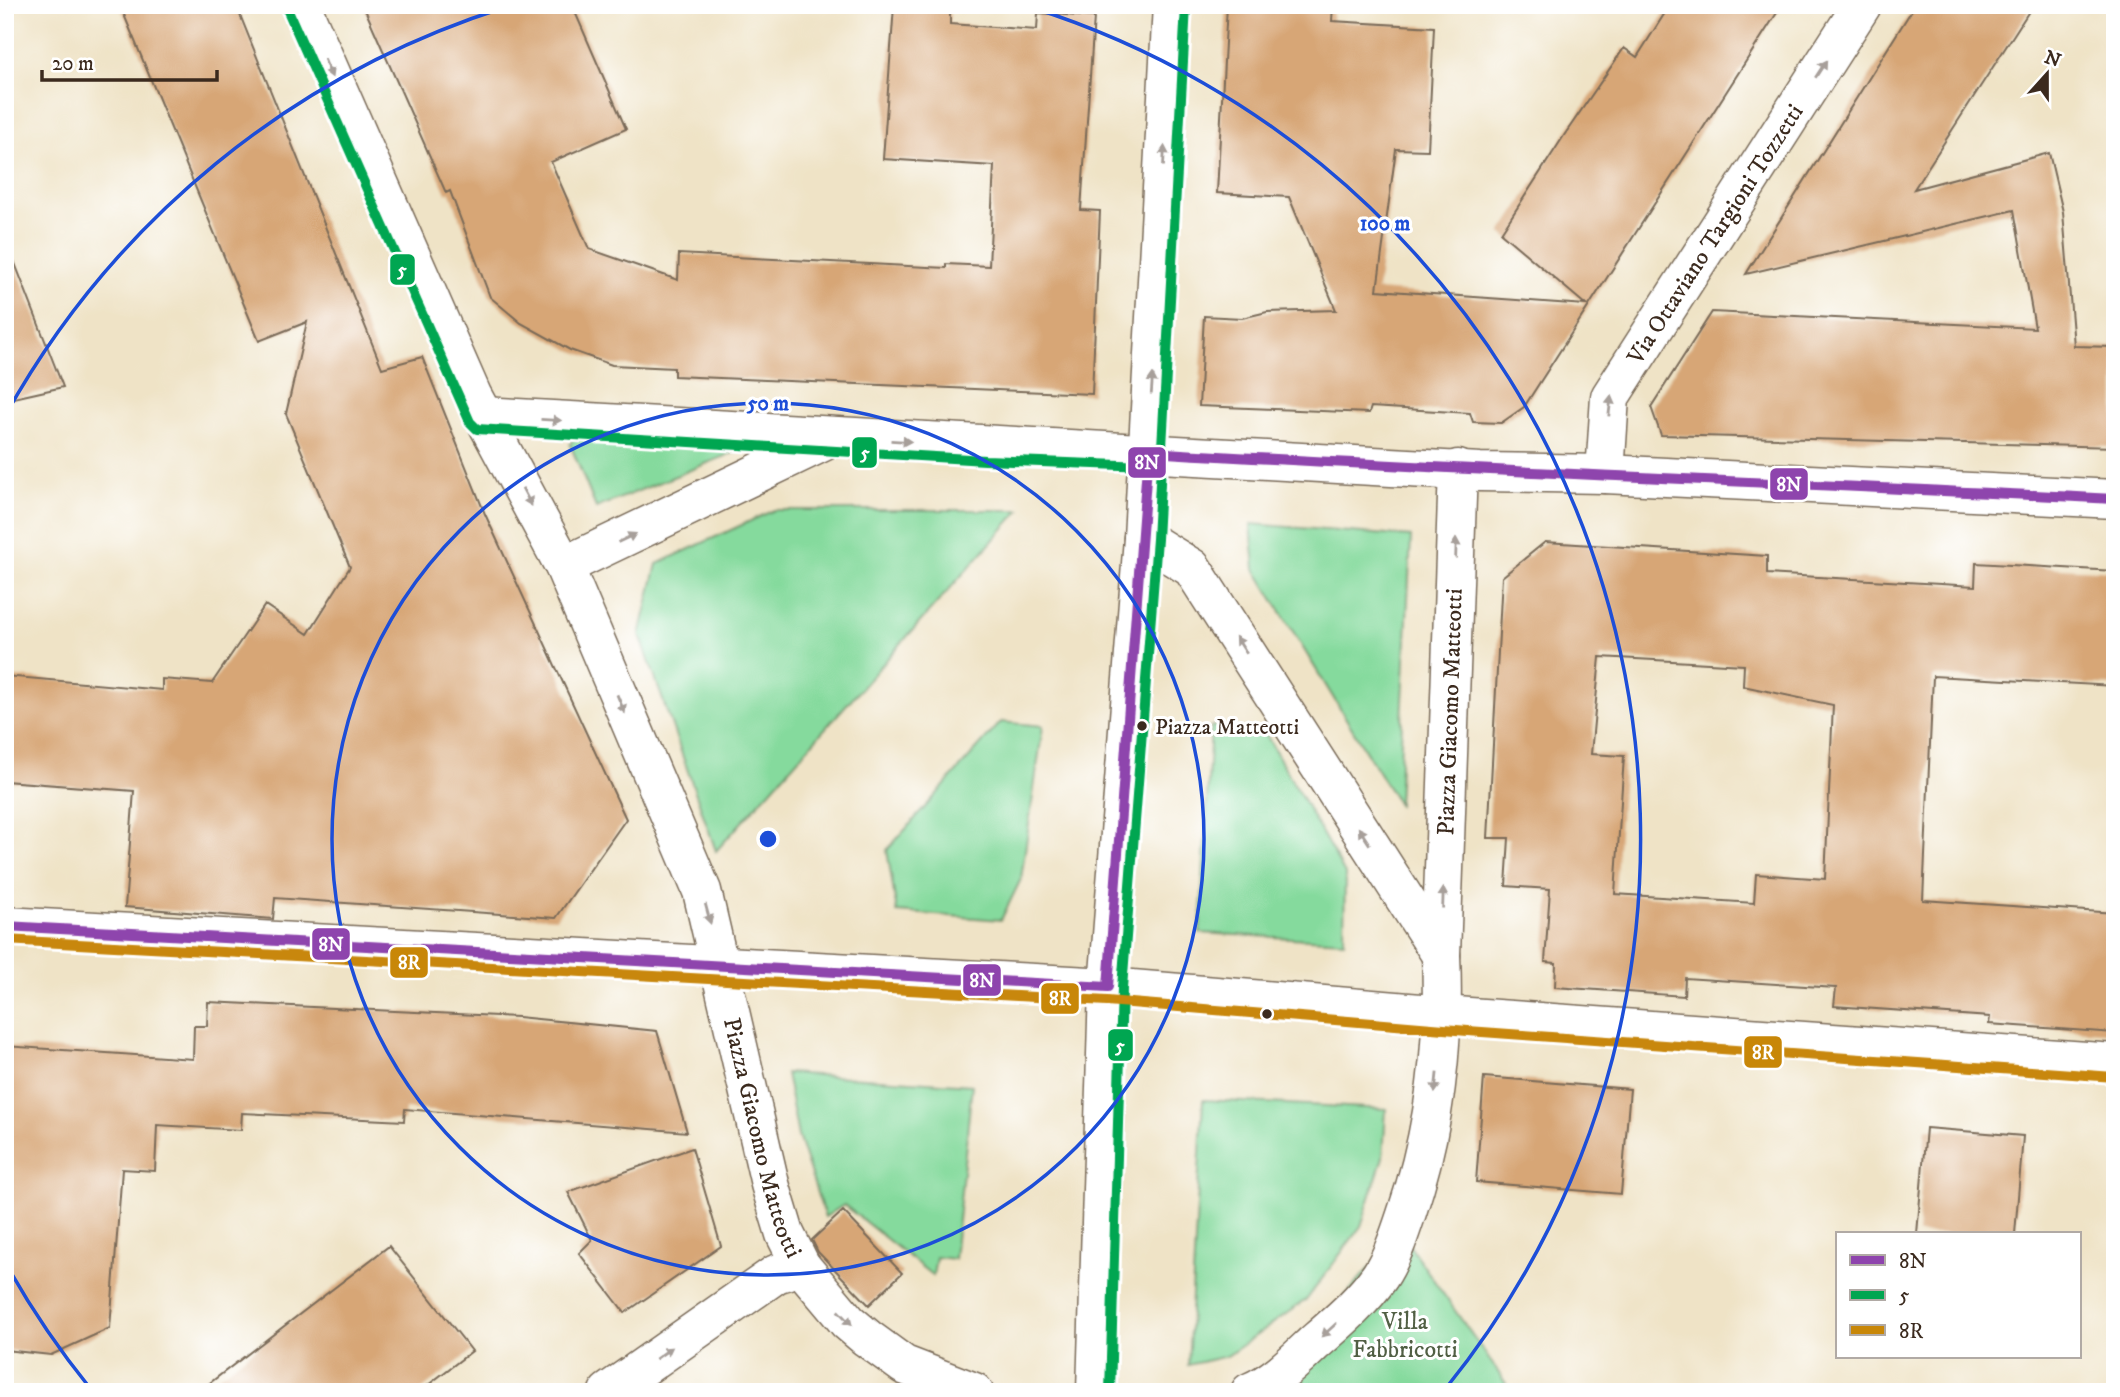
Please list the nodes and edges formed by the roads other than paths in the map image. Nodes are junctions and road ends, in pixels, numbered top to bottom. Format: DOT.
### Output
graph roads {
  1 [pos="301,5"];
  2 [pos="1172,5"];
  3 [pos="1862,5"];
  4 [pos="483,415"];
  5 [pos="834,437"];
  6 [pos="1148,452"];
  7 [pos="1469,471"];
  8 [pos="1605,474"];
  9 [pos="2115,499"];
  10 [pos="1143,538"];
  11 [pos="564,566"];
  12 [pos="5,926"];
  13 [pos="1441,956"];
  14 [pos="721,968"];
  15 [pos="1108,986"];
  16 [pos="1444,1015"];
  17 [pos="2115,1063"];
  18 [pos="801,1266"];
  19 [pos="608,1392"];
  20 [pos="974,1392"];
  21 [pos="1096,1392"];
  22 [pos="1250,1392"];
  1 -- 4 [label="street, Piazza Giacomo Matteotti, one-way"];
  6 -- 2 [label="street, one-way"];
  8 -- 3 [label="street, Via Ottaviano Targioni Tozzetti, one-way"];
  4 -- 5 [label="street, one-way"];
  4 -- 11 [label="street, Piazza Giacomo Matteotti, one-way"];
  5 -- 6 [label="street, one-way"];
  11 -- 5 [label="street, one-way"];
  6 -- 7 [label="street"];
  6 -- 10 [label="street"];
  7 -- 8 [label="street"];
  13 -- 7 [label="street, Piazza Giacomo Matteotti, one-way"];
  8 -- 9 [label="street"];
  13 -- 10 [label="street, Piazza Giacomo Matteotti, one-way"];
  10 -- 15 [label="street"];
  11 -- 14 [label="street, Piazza Giacomo Matteotti, one-way"];
  12 -- 14 [label="street"];
  13 -- 16 [label="street, Piazza Giacomo Matteotti"];
  14 -- 15 [label="street"];
  14 -- 18 [label="street, Piazza Giacomo Matteotti"];
  15 -- 16 [label="street"];
  15 -- 21 [label="street"];
  16 -- 17 [label="street"];
  16 -- 22 [label="street, Piazza Giacomo Matteotti, one-way"];
  19 -- 18 [label="street, one-way"];
  18 -- 20 [label="street, Piazza Giacomo Matteotti, one-way"];
}
